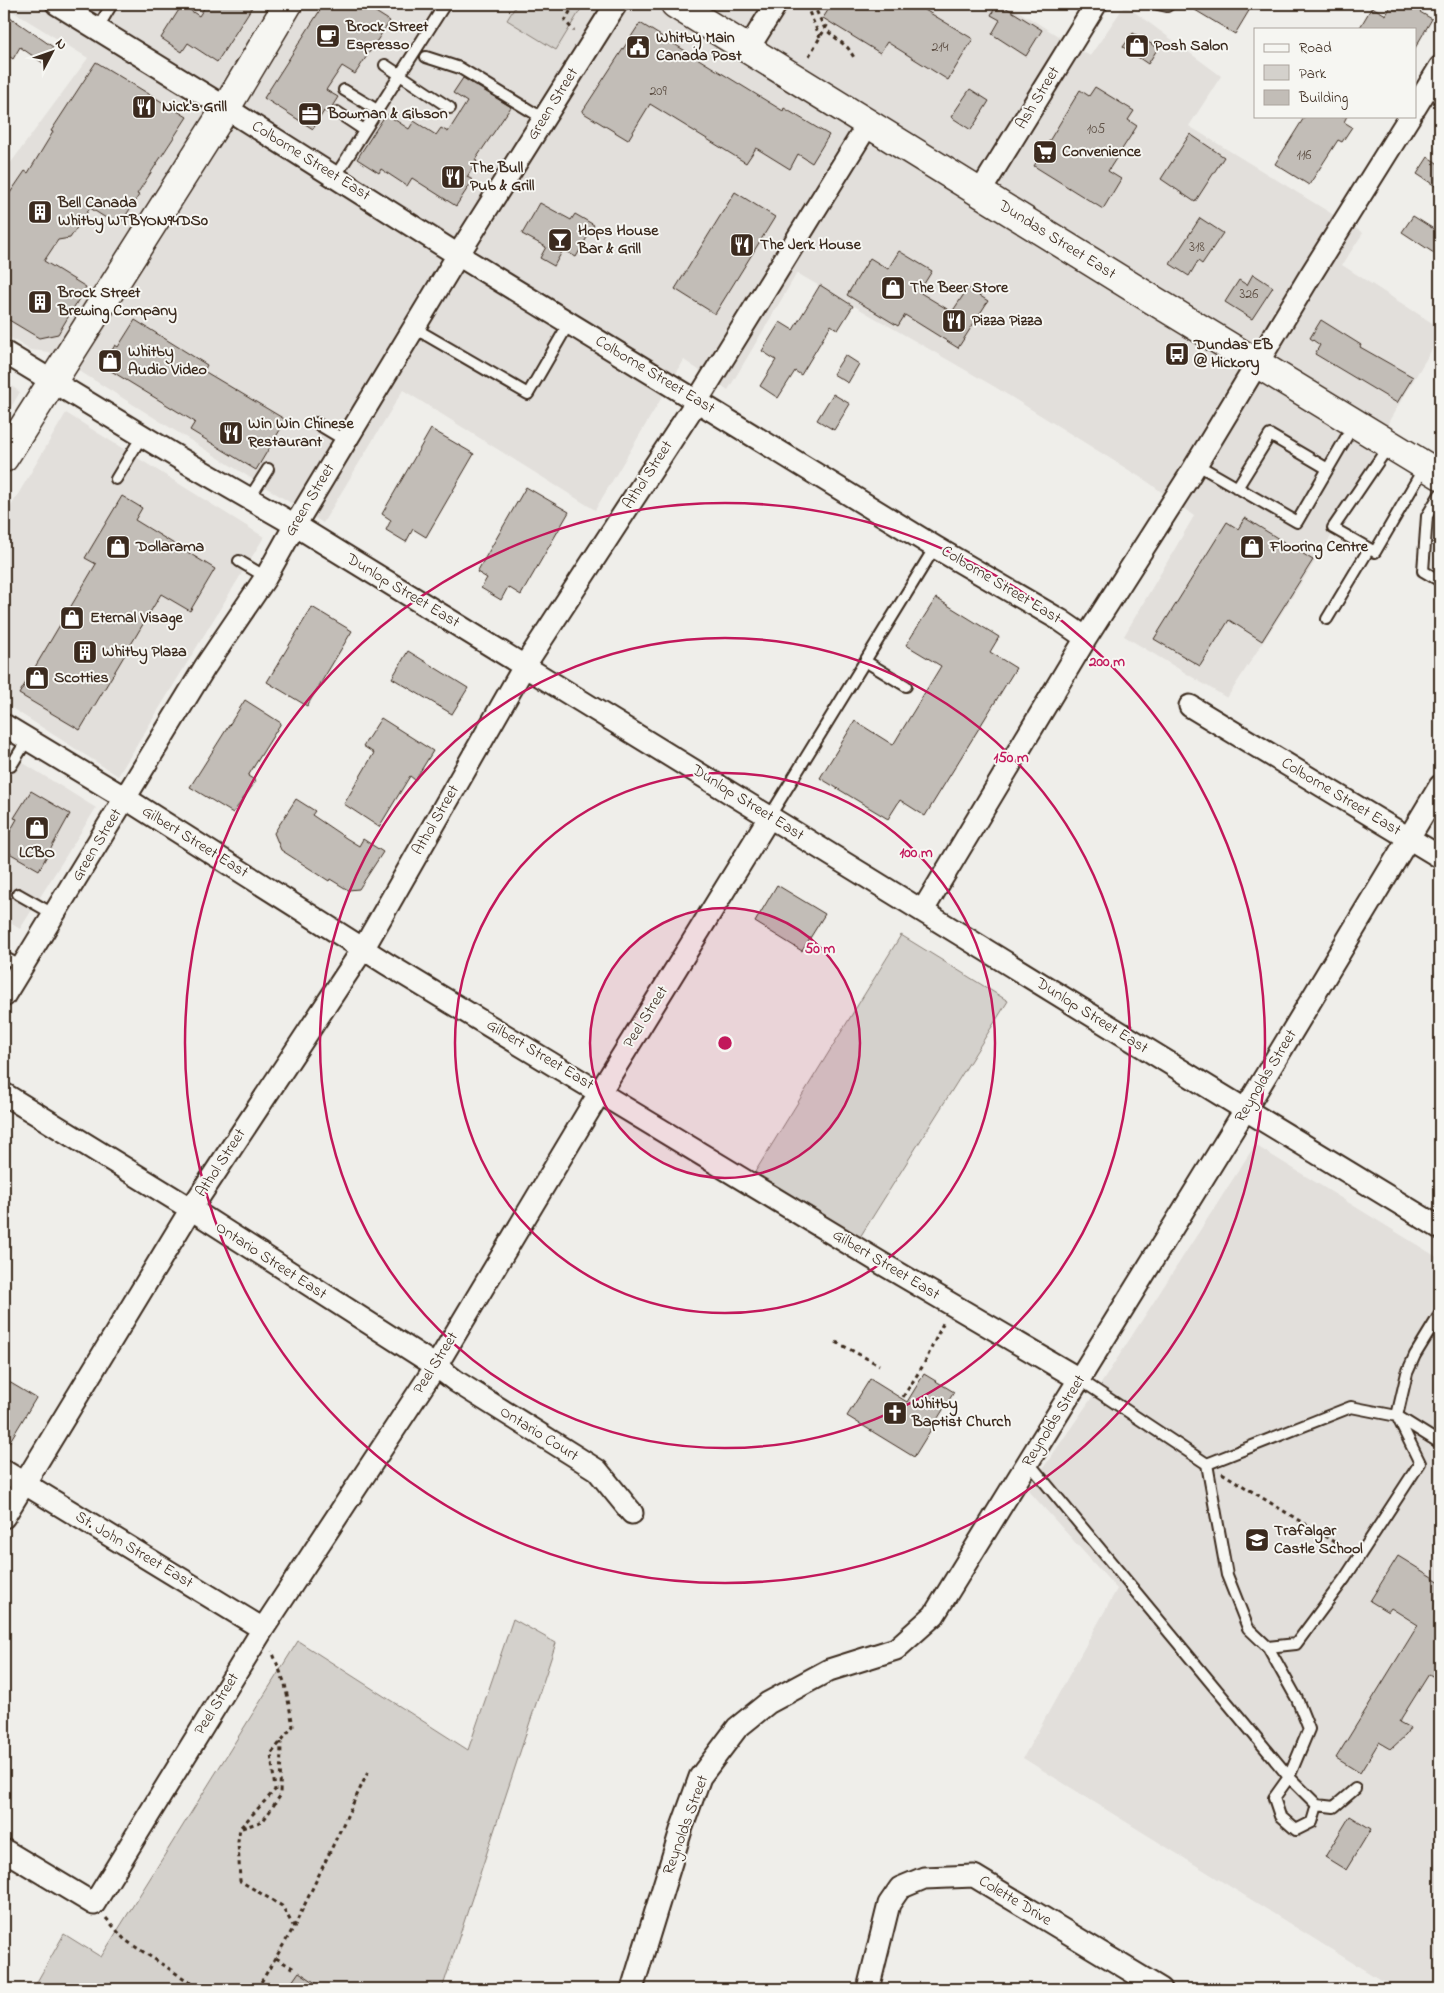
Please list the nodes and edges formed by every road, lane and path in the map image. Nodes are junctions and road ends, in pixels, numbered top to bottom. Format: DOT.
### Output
graph roads {
  1 [pos="57,4"];
  2 [pos="112,4"];
  3 [pos="288,4"];
  4 [pos="445,4"];
  5 [pos="574,4"];
  6 [pos="616,4"];
  7 [pos="675,4"];
  8 [pos="776,4"];
  9 [pos="813,4"];
  10 [pos="1096,4"];
  11 [pos="1158,4"];
  12 [pos="1170,4"];
  13 [pos="806,5"];
  14 [pos="829,22"];
  15 [pos="96,29"];
  16 [pos="825,29"];
  17 [pos="574,32"];
  18 [pos="820,37"];
  19 [pos="748,49"];
  20 [pos="810,56"];
  21 [pos="426,57"];
  22 [pos="855,59"];
  23 [pos="385,65"];
  24 [pos="1440,67"];
  25 [pos="400,74"];
  26 [pos="344,90"];
  27 [pos="1416,106"];
  28 [pos="226,108"];
  29 [pos="450,108"];
  30 [pos="377,110"];
  31 [pos="337,112"];
  32 [pos="1409,118"];
  33 [pos="544,119"];
  34 [pos="868,124"];
  35 [pos="364,130"];
  36 [pos="335,177"];
  37 [pos="980,192"];
  38 [pos="458,255"];
  39 [pos="569,323"];
  40 [pos="414,328"];
  41 [pos="4,352"];
  42 [pos="1258,363"];
  43 [pos="54,382"];
  44 [pos="697,401"];
  45 [pos="316,423"];
  46 [pos="1355,423"];
  47 [pos="142,436"];
  48 [pos="346,441"];
  49 [pos="1390,444"];
  50 [pos="4,458"];
  51 [pos="1196,464"];
  52 [pos="268,469"];
  53 [pos="1328,469"];
  54 [pos="1433,470"];
  55 [pos="116,479"];
  56 [pos="1237,488"];
  57 [pos="1440,494"];
  58 [pos="249,499"];
  59 [pos="295,525"];
  60 [pos="935,547"];
  61 [pos="1369,549"];
  62 [pos="239,561"];
  63 [pos="266,577"];
  64 [pos="1440,581"];
  65 [pos="1327,619"];
  66 [pos="1086,638"];
  67 [pos="865,661"];
  68 [pos="524,665"];
  69 [pos="906,686"];
  70 [pos="1190,706"];
  71 [pos="4,725"];
  72 [pos="27,740"];
  73 [pos="11,766"];
  74 [pos="1440,786"];
  75 [pos="126,798"];
  76 [pos="770,816"];
  77 [pos="1409,837"];
  78 [pos="1440,856"];
  79 [pos="18,894"];
  80 [pos="923,910"];
  81 [pos="54,915"];
  82 [pos="363,949"];
  83 [pos="4,956"];
  84 [pos="22,967"];
  85 [pos="4,996"];
  86 [pos="600,1092"];
  87 [pos="4,1094"];
  88 [pos="1245,1110"];
  89 [pos="191,1209"];
  90 [pos="1440,1228"];
  91 [pos="952,1304"];
  92 [pos="1440,1314"];
  93 [pos="836,1342"];
  94 [pos="879,1365"];
  95 [pos="436,1366"];
  96 [pos="1079,1379"];
  97 [pos="903,1397"];
  98 [pos="1397,1416"];
  99 [pos="1440,1444"];
  100 [pos="1028,1462"];
  101 [pos="1207,1464"];
  102 [pos="4,1471"];
  103 [pos="25,1482"];
  104 [pos="632,1513"];
  105 [pos="4,1517"];
  106 [pos="1359,1558"];
  107 [pos="263,1629"];
  108 [pos="1268,1646"];
  109 [pos="281,1741"];
  110 [pos="369,1770"];
  111 [pos="1290,1777"];
  112 [pos="1355,1789"];
  113 [pos="1317,1805"];
  114 [pos="240,1828"];
  115 [pos="4,1850"];
  116 [pos="94,1904"];
  117 [pos="294,1927"];
  118 [pos="276,1958"];
  119 [pos="296,1970"];
  120 [pos="200,1989"];
  121 [pos="257,1989"];
  122 [pos="632,1989"];
  123 [pos="868,1989"];
  124 [pos="1161,1989"];
  1 -- 15 [label="street, Colborne Street East"];
  2 -- 15 [label="lane"];
  3 -- 28 [label="main road"];
  4 -- 25 [label="lane"];
  5 -- 17 [label="path"];
  6 -- 33 [label="street, Green Street"];
  7 -- 19 [label="main road, Dundas Street East"];
  8 -- 19 [label="street"];
  9 -- 16 [label="path"];
  10 -- 37 [label="street, Ash Street"];
  11 -- 12 [label="lane"];
  13 -- 18 [label="path"];
  14 -- 16 [label="path"];
  15 -- 28 [label="street, Colborne Street East"];
  16 -- 18 [label="path"];
  16 -- 22 [label="path"];
  18 -- 20 [label="path"];
  19 -- 34 [label="main road, Dundas Street East"];
  21 -- 33 [label="lane"];
  23 -- 25 [label="lane"];
  24 -- 27 [label="street"];
  25 -- 29 [label="lane"];
  25 -- 30 [label="lane"];
  26 -- 30 [label="lane"];
  28 -- 36 [label="street, Colborne Street East"];
  28 -- 43 [label="main road"];
  30 -- 35 [label="lane"];
  31 -- 35 [label="lane"];
  32 -- 42 [label="street"];
  33 -- 38 [label="street, Green Street"];
  34 -- 37 [label="main road, Dundas Street East"];
  34 -- 44 [label="street, Athol Street"];
  35 -- 36 [label="lane"];
  36 -- 38 [label="street, Colborne Street East"];
  37 -- 42 [label="main road, Dundas Street East"];
  38 -- 39 [label="street, Colborne Street East"];
  38 -- 40 [label="street, Green Street"];
  39 -- 40 [label="lane"];
  39 -- 44 [label="street, Colborne Street East"];
  40 -- 48 [label="street, Green Street"];
  41 -- 43 [label="street, Dunlop Street East"];
  42 -- 46 [label="main road, Dundas Street East"];
  42 -- 51 [label="street"];
  43 -- 47 [label="street, Dunlop Street East"];
  43 -- 50 [label="main road"];
  44 -- 60 [label="street, Colborne Street East"];
  44 -- 68 [label="street, Athol Street"];
  45 -- 48 [label="lane"];
  46 -- 49 [label="main road, Dundas Street East"];
  46 -- 53 [label="lane"];
  47 -- 55 [label="lane"];
  47 -- 58 [label="street, Dunlop Street East"];
  48 -- 59 [label="street, Green Street"];
  49 -- 54 [label="main road, Dundas Street East"];
  49 -- 61 [label="lane"];
  51 -- 56 [label="lane"];
  51 -- 66 [label="street"];
  52 -- 58 [label="lane"];
  53 -- 56 [label="lane"];
  53 -- 56 [label="lane"];
  54 -- 61 [label="lane"];
  57 -- 64 [label="lane"];
  58 -- 59 [label="street, Dunlop Street East"];
  59 -- 63 [label="street, Green Street"];
  59 -- 68 [label="street, Dunlop Street East"];
  60 -- 66 [label="street, Colborne Street East"];
  60 -- 67 [label="lane"];
  61 -- 65 [label="lane"];
  62 -- 63 [label="lane"];
  63 -- 75 [label="street, Green Street"];
  66 -- 80 [label="street"];
  67 -- 69 [label="lane"];
  67 -- 76 [label="lane"];
  68 -- 76 [label="street, Dunlop Street East"];
  68 -- 82 [label="street, Athol Street"];
  70 -- 77 [label="street, Colborne Street East"];
  71 -- 72 [label="street, Gilbert Street East"];
  72 -- 73 [label="lane"];
  72 -- 75 [label="street, Gilbert Street East"];
  74 -- 77 [label="street, Reynolds Street"];
  75 -- 81 [label="street, Green Street"];
  75 -- 82 [label="street, Gilbert Street East"];
  76 -- 80 [label="street, Dunlop Street East"];
  76 -- 86 [label="street, Peel Street"];
  77 -- 78 [label="street, Colborne Street East"];
  77 -- 88 [label="street, Reynolds Street"];
  79 -- 81 [label="lane"];
  80 -- 88 [label="street, Dunlop Street East"];
  81 -- 84 [label="street, Green Street"];
  82 -- 86 [label="street, Gilbert Street East"];
  82 -- 89 [label="street, Athol Street"];
  83 -- 84 [label="lane"];
  84 -- 85 [label="street, Green Street"];
  86 -- 91 [label="street, Gilbert Street East"];
  86 -- 95 [label="street, Peel Street"];
  87 -- 89 [label="street, Ontario Street East"];
  88 -- 90 [label="street, Dunlop Street East"];
  88 -- 96 [label="street, Reynolds Street"];
  89 -- 95 [label="street, Ontario Street East"];
  89 -- 103 [label="street, Athol Street"];
  91 -- 96 [label="street, Gilbert Street East"];
  91 -- 97 [label="path"];
  92 -- 98 [label="lane"];
  93 -- 94 [label="path"];
  95 -- 104 [label="street, Ontario Court"];
  95 -- 107 [label="street, Peel Street"];
  96 -- 100 [label="street, Reynolds Street"];
  96 -- 101 [label="lane"];
  98 -- 99 [label="lane"];
  98 -- 101 [label="lane"];
  98 -- 106 [label="lane"];
  100 -- 111 [label="lane"];
  100 -- 122 [label="street, Reynolds Street"];
  101 -- 106 [label="path"];
  101 -- 108 [label="lane"];
  102 -- 103 [label="street, St. John Street East"];
  103 -- 105 [label="street, Athol Street"];
  103 -- 107 [label="street, St. John Street East"];
  106 -- 108 [label="lane"];
  107 -- 109 [label="path"];
  107 -- 116 [label="street, Peel Street"];
  108 -- 111 [label="lane"];
  109 -- 114 [label="path"];
  109 -- 114 [label="path"];
  110 -- 117 [label="path"];
  111 -- 113 [label="lane"];
  111 -- 113 [label="lane"];
  112 -- 113 [label="lane"];
  114 -- 117 [label="path"];
  115 -- 116 [label="street"];
  116 -- 120 [label="path"];
  117 -- 118 [label="path"];
  118 -- 119 [label="path"];
  118 -- 121 [label="path"];
  123 -- 124 [label="street, Colette Drive"];
}
